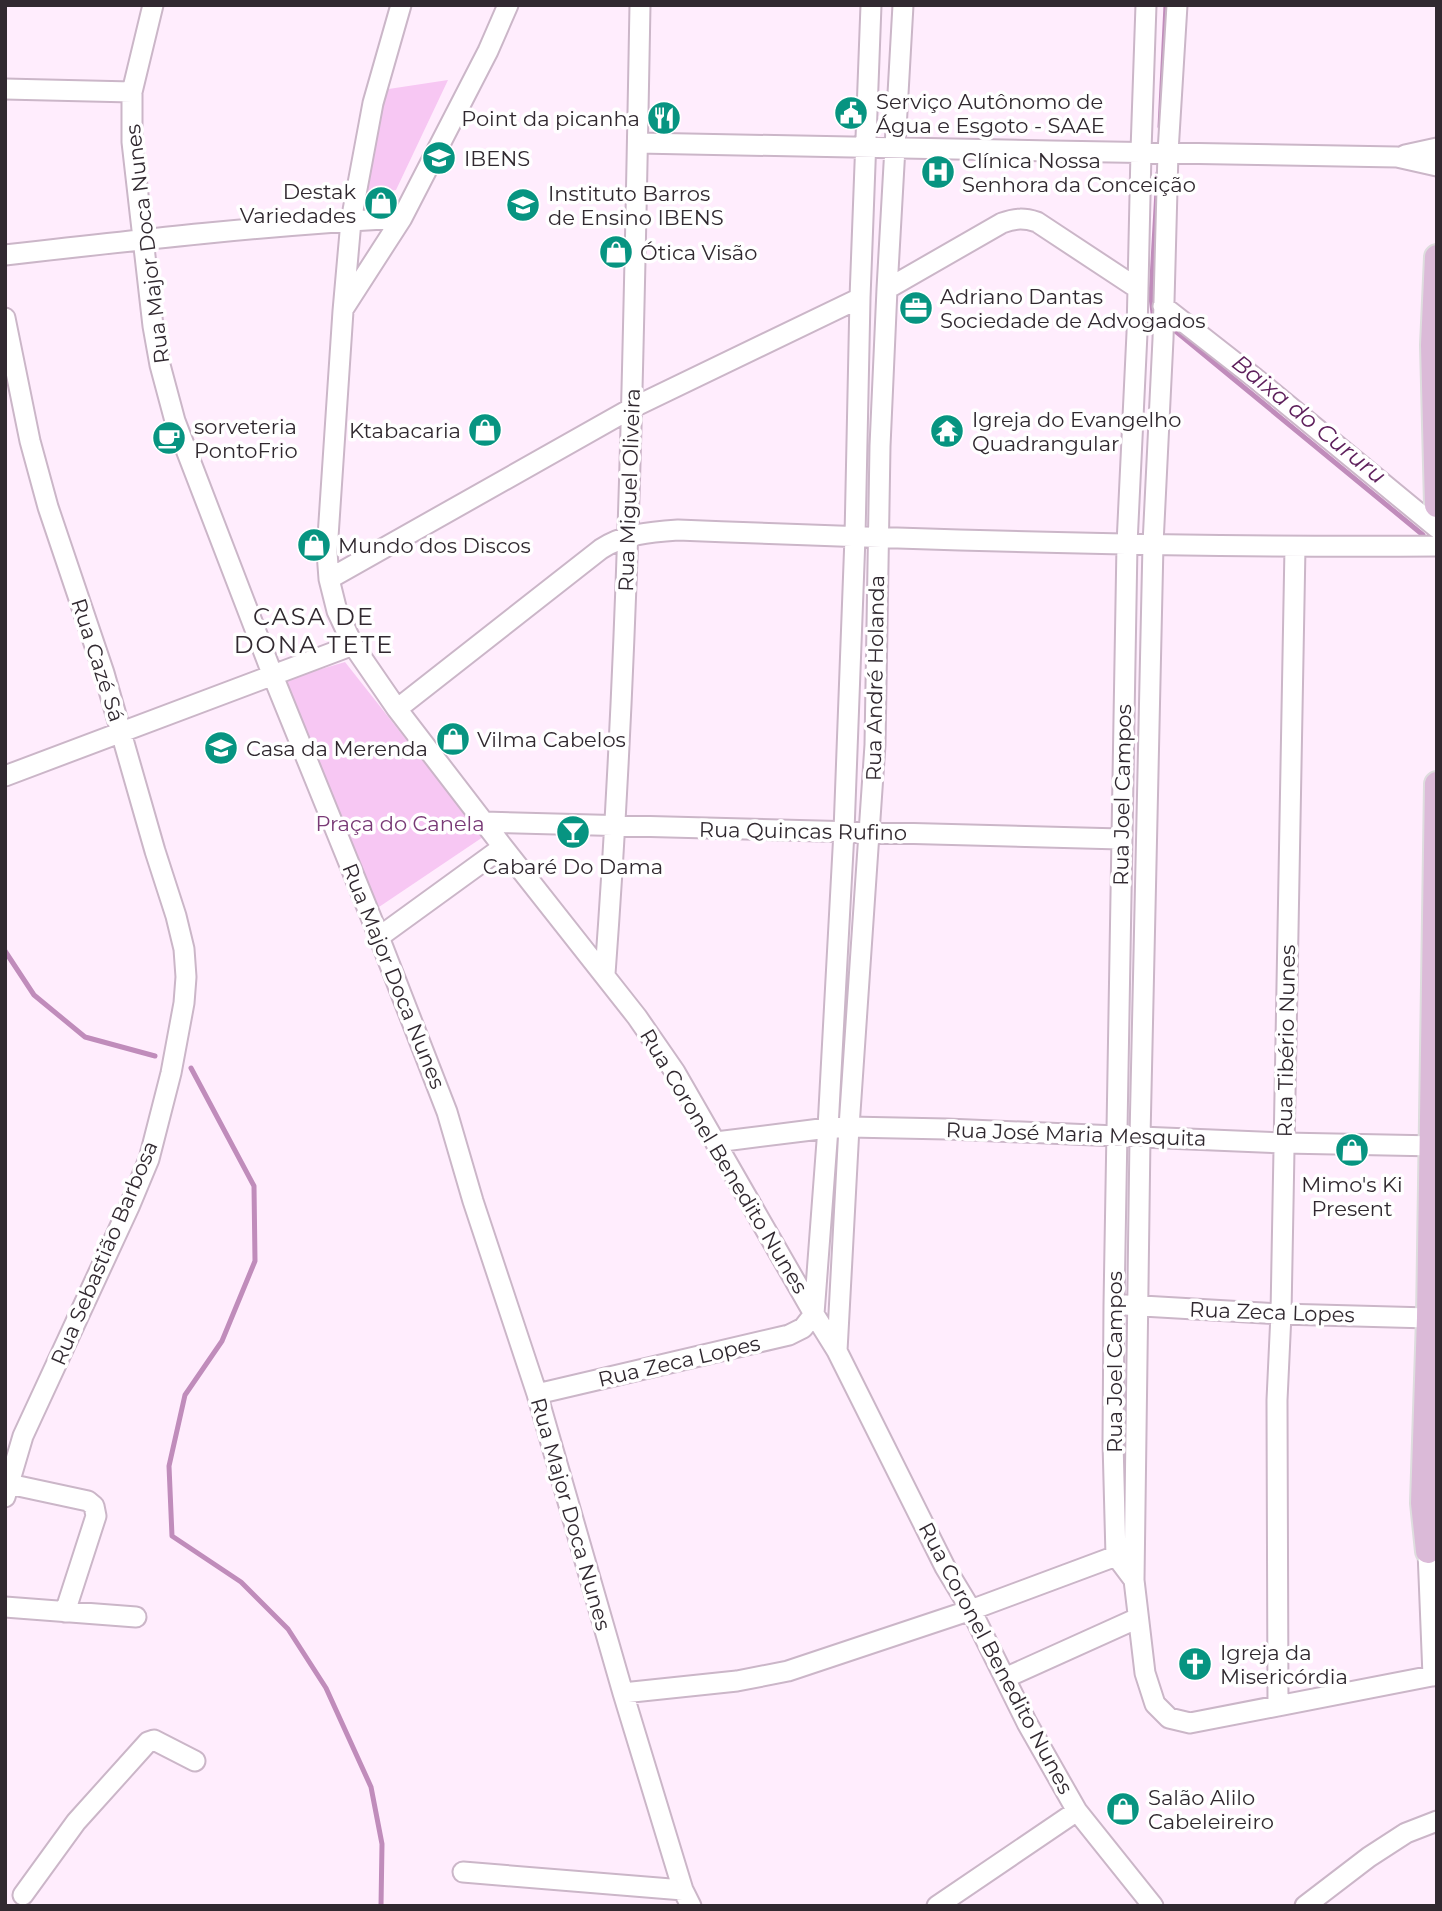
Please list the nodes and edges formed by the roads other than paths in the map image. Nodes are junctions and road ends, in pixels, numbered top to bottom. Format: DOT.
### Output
graph roads {
  1 [pos="153,5"];
  2 [pos="401,5"];
  3 [pos="508,5"];
  4 [pos="640,5"];
  5 [pos="871,5"];
  6 [pos="903,5"];
  7 [pos="1146,5"];
  8 [pos="1177,5"];
  9 [pos="5,89"];
  10 [pos="132,92"];
  11 [pos="638,143"];
  12 [pos="1437,148"];
  13 [pos="865,149"];
  14 [pos="895,149"];
  15 [pos="1141,151"];
  16 [pos="1168,152"];
  17 [pos="1397,156"];
  18 [pos="1437,166"];
  19 [pos="402,218"];
  20 [pos="351,221"];
  21 [pos="142,239"];
  22 [pos="5,255"];
  23 [pos="1437,257"];
  24 [pos="1137,288"];
  25 [pos="887,289"];
  26 [pos="860,298"];
  27 [pos="1163,306"];
  28 [pos="343,311"];
  29 [pos="5,318"];
  30 [pos="1137,332"];
  31 [pos="1163,340"];
  32 [pos="1435,346"];
  33 [pos="632,408"];
  34 [pos="1437,505"];
  35 [pos="1437,528"];
  36 [pos="628,537"];
  37 [pos="855,537"];
  38 [pos="878,537"];
  39 [pos="1127,544"];
  40 [pos="1153,544"];
  41 [pos="1295,547"];
  42 [pos="1437,547"];
  43 [pos="329,579"];
  44 [pos="353,645"];
  45 [pos="273,676"];
  46 [pos="397,709"];
  47 [pos="121,732"];
  48 [pos="5,776"];
  49 [pos="1437,784"];
  50 [pos="484,822"];
  51 [pos="616,826"];
  52 [pos="844,831"];
  53 [pos="870,832"];
  54 [pos="1121,838"];
  55 [pos="503,847"];
  56 [pos="379,937"];
  57 [pos="605,974"];
  58 [pos="184,1003"];
  59 [pos="828,1128"];
  60 [pos="849,1128"];
  61 [pos="1117,1136"];
  62 [pos="1140,1137"];
  63 [pos="716,1143"];
  64 [pos="1284,1143"];
  65 [pos="1434,1146"];
  66 [pos="1114,1305"];
  67 [pos="1138,1306"];
  68 [pos="814,1314"];
  69 [pos="1281,1314"];
  70 [pos="1430,1318"];
  71 [pos="838,1351"];
  72 [pos="537,1394"];
  73 [pos="7,1491"];
  74 [pos="1437,1517"];
  75 [pos="1428,1551"];
  76 [pos="1126,1554"];
  77 [pos="5,1607"];
  78 [pos="971,1610"];
  79 [pos="65,1612"];
  80 [pos="136,1617"];
  81 [pos="1138,1618"];
  82 [pos="1435,1676"];
  83 [pos="1005,1678"];
  84 [pos="623,1693"];
  85 [pos="1278,1706"];
  86 [pos="195,1761"];
  87 [pos="1077,1811"];
  88 [pos="1437,1821"];
  89 [pos="463,1872"];
  90 [pos="18,1898"];
  91 [pos="687,1898"];
  92 [pos="937,1906"];
  93 [pos="1153,1906"];
  94 [pos="1305,1906"];
  1 -- 10 [label="street, Rua Major Doca Nunes"];
  2 -- 20 [label="street"];
  3 -- 19 [label="street, Rua Coronel Benedito Nunes"];
  4 -- 11 [label="street, Rua Miguel Oliveira"];
  5 -- 13 [label="street, Rua André Holanda"];
  6 -- 14 [label="street, Rua André Holanda"];
  7 -- 15 [label="street, Rua Joel Campos"];
  8 -- 16 [label="street, Rua Joel Campos"];
  9 -- 10 [label="street"];
  10 -- 21 [label="street, Rua Major Doca Nunes"];
  11 -- 13 [label="street"];
  11 -- 33 [label="street, Rua Miguel Oliveira"];
  12 -- 17 [label="street"];
  13 -- 14 [label="street"];
  13 -- 26 [label="street, Rua André Holanda"];
  14 -- 15 [label="street"];
  14 -- 25 [label="street, Rua André Holanda"];
  15 -- 16 [label="street"];
  15 -- 24 [label="street, Rua Joel Campos"];
  16 -- 17 [label="street"];
  16 -- 27 [label="street, Rua Joel Campos"];
  17 -- 18 [label="street"];
  19 -- 20 [label="street"];
  19 -- 28 [label="street, Rua Coronel Benedito Nunes"];
  20 -- 21 [label="street"];
  20 -- 28 [label="street"];
  21 -- 22 [label="street"];
  21 -- 45 [label="street, Rua Major Doca Nunes"];
  23 -- 32 [label="main road"];
  24 -- 25 [label="street"];
  24 -- 30 [label="street, Rua Joel Campos"];
  25 -- 38 [label="street, Rua André Holanda"];
  26 -- 33 [label="street"];
  26 -- 37 [label="street, Rua André Holanda"];
  27 -- 31 [label="street, Rua Joel Campos"];
  27 -- 35 [label="street"];
  28 -- 43 [label="street, Rua Coronel Benedito Nunes"];
  29 -- 47 [label="street, Rua Cazé Sá"];
  30 -- 31 [label="street"];
  30 -- 39 [label="street, Rua Joel Campos"];
  31 -- 40 [label="street, Rua Joel Campos"];
  32 -- 34 [label="main road"];
  33 -- 36 [label="street, Rua Miguel Oliveira"];
  33 -- 43 [label="street"];
  36 -- 37 [label="street"];
  36 -- 46 [label="street"];
  36 -- 51 [label="street, Rua Miguel Oliveira"];
  37 -- 38 [label="street"];
  37 -- 52 [label="street, Rua André Holanda"];
  38 -- 39 [label="street"];
  38 -- 53 [label="street, Rua André Holanda"];
  39 -- 40 [label="street"];
  39 -- 54 [label="street, Rua Joel Campos"];
  40 -- 41 [label="street"];
  40 -- 62 [label="street, Rua Joel Campos"];
  41 -- 42 [label="street"];
  41 -- 64 [label="street, Rua Tibério Nunes"];
  43 -- 44 [label="street, Rua Coronel Benedito Nunes"];
  44 -- 45 [label="street"];
  44 -- 46 [label="street, Rua Coronel Benedito Nunes"];
  45 -- 47 [label="street"];
  45 -- 56 [label="street, Rua Major Doca Nunes"];
  46 -- 50 [label="street, Rua Coronel Benedito Nunes"];
  47 -- 48 [label="street"];
  47 -- 58 [label="street, Rua Cazé Sá"];
  49 -- 65 [label="main road"];
  50 -- 51 [label="street, Rua Quincas Rufino"];
  50 -- 55 [label="street, Rua Coronel Benedito Nunes"];
  51 -- 52 [label="street, Rua Quincas Rufino"];
  51 -- 57 [label="street, Rua Miguel Oliveira"];
  52 -- 53 [label="street, Rua Quincas Rufino"];
  52 -- 59 [label="street, Rua André Holanda"];
  53 -- 54 [label="street, Rua Quincas Rufino"];
  53 -- 60 [label="street, Rua André Holanda"];
  54 -- 61 [label="street, Rua Joel Campos"];
  55 -- 56 [label="street"];
  55 -- 57 [label="street, Rua Coronel Benedito Nunes"];
  56 -- 72 [label="street, Rua Major Doca Nunes"];
  57 -- 63 [label="street, Rua Coronel Benedito Nunes"];
  58 -- 73 [label="street, Rua Sebastião Barbosa"];
  59 -- 60 [label="street, Rua José Maria Mesquita"];
  59 -- 63 [label="street, Rua José Maria Mesquita"];
  59 -- 68 [label="street, Rua André Holanda"];
  60 -- 61 [label="street, Rua José Maria Mesquita"];
  60 -- 71 [label="street, Rua André Holanda"];
  61 -- 62 [label="street, Rua José Maria Mesquita"];
  61 -- 66 [label="street, Rua Joel Campos"];
  62 -- 64 [label="street, Rua José Maria Mesquita"];
  62 -- 67 [label="street, Rua Joel Campos"];
  63 -- 68 [label="street, Rua Coronel Benedito Nunes"];
  64 -- 65 [label="street, Rua José Maria Mesquita"];
  64 -- 69 [label="street, Rua Tibério Nunes"];
  65 -- 70 [label="main road"];
  66 -- 67 [label="street, Rua Zeca Lopes"];
  66 -- 76 [label="street, Rua Joel Campos"];
  67 -- 69 [label="street, Rua Zeca Lopes"];
  67 -- 76 [label="street, Rua Joel Campos"];
  68 -- 71 [label="street, Rua Coronel Benedito Nunes"];
  68 -- 72 [label="street, Rua Zeca Lopes"];
  69 -- 70 [label="street, Rua Zeca Lopes"];
  69 -- 85 [label="street, Rua Tibério Nunes"];
  70 -- 75 [label="main road"];
  71 -- 78 [label="street, Rua Coronel Benedito Nunes"];
  72 -- 84 [label="street, Rua Major Doca Nunes"];
  73 -- 79 [label="street"];
  74 -- 75 [label="main road"];
  75 -- 82 [label="street"];
  76 -- 78 [label="street"];
  76 -- 81 [label="street"];
  77 -- 79 [label="street"];
  78 -- 83 [label="street, Rua Coronel Benedito Nunes"];
  78 -- 84 [label="street"];
  79 -- 80 [label="street"];
  81 -- 83 [label="street"];
  81 -- 85 [label="street"];
  82 -- 85 [label="street"];
  83 -- 87 [label="street, Rua Coronel Benedito Nunes"];
  84 -- 91 [label="street, Rua Major Doca Nunes"];
  86 -- 90 [label="street"];
  87 -- 92 [label="street"];
  87 -- 93 [label="street, Rua Coronel Benedito Nunes"];
  88 -- 94 [label="street"];
  89 -- 91 [label="street"];
}
